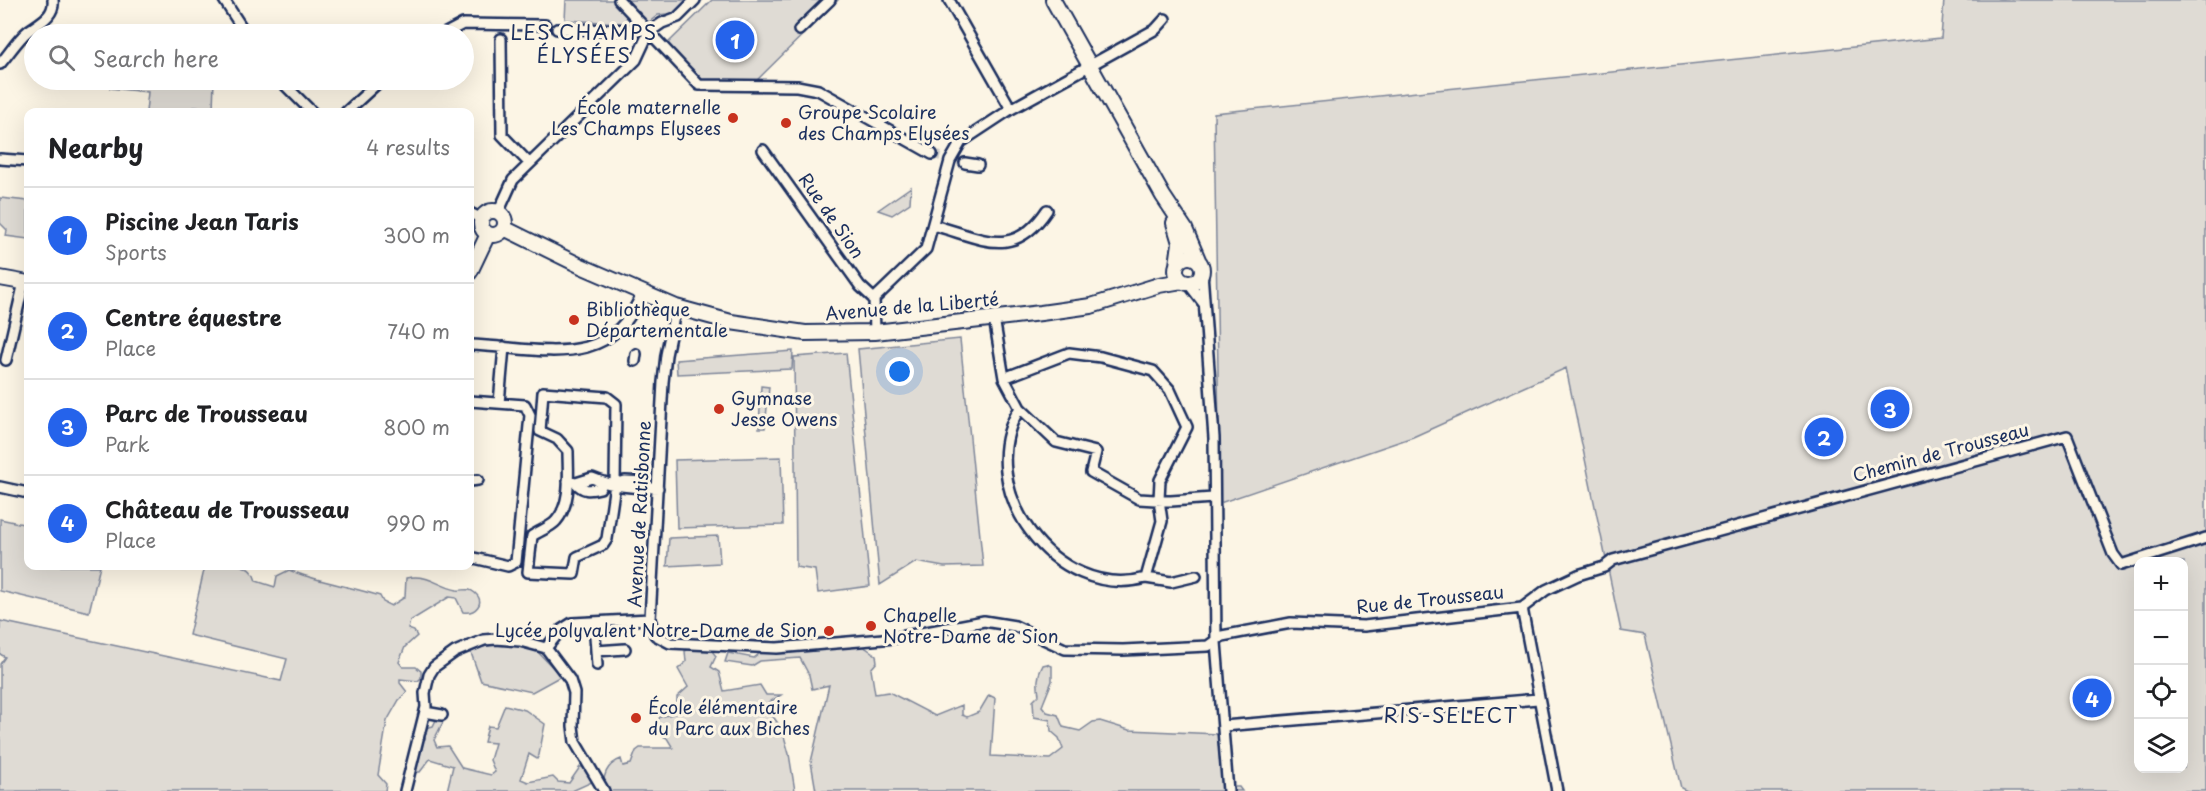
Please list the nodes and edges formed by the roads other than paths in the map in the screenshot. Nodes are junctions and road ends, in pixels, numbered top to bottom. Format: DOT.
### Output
graph roads {
  1 [pos="53,0"];
  2 [pos="224,0"];
  3 [pos="619,0"];
  4 [pos="695,0"];
  5 [pos="830,0"];
  6 [pos="1055,0"];
  7 [pos="952,2"];
  8 [pos="1165,19"];
  9 [pos="41,24"];
  10 [pos="240,24"];
  11 [pos="474,24"];
  12 [pos="545,25"];
  13 [pos="557,28"];
  14 [pos="799,30"];
  15 [pos="646,31"];
  16 [pos="24,37"];
  17 [pos="501,39"];
  18 [pos="0,64"];
  19 [pos="1091,66"];
  20 [pos="290,90"];
  21 [pos="370,90"];
  22 [pos="308,108"];
  23 [pos="350,108"];
  24 [pos="1011,109"];
  25 [pos="763,150"];
  26 [pos="932,154"];
  27 [pos="0,159"];
  28 [pos="24,161"];
  29 [pos="529,163"];
  30 [pos="965,163"];
  31 [pos="978,165"];
  32 [pos="1163,196"];
  33 [pos="1047,210"];
  34 [pos="498,213"];
  35 [pos="476,216"];
  36 [pos="933,225"];
  37 [pos="504,228"];
  38 [pos="488,234"];
  39 [pos="474,264"];
  40 [pos="1200,267"];
  41 [pos="1181,274"];
  42 [pos="0,278"];
  43 [pos="24,283"];
  44 [pos="24,291"];
  45 [pos="642,293"];
  46 [pos="874,299"];
  47 [pos="1203,304"];
  48 [pos="676,307"];
  49 [pos="994,318"];
  50 [pos="875,332"];
  51 [pos="474,345"];
  52 [pos="504,347"];
  53 [pos="6,360"];
  54 [pos="1004,378"];
  55 [pos="474,401"];
  56 [pos="499,403"];
  57 [pos="1020,408"];
  58 [pos="572,482"];
  59 [pos="615,484"];
  60 [pos="658,486"];
  61 [pos="0,487"];
  62 [pos="24,493"];
  63 [pos="1213,498"];
  64 [pos="1159,500"];
  65 [pos="2206,538"];
  66 [pos="474,558"];
  67 [pos="1604,567"];
  68 [pos="1196,576"];
  69 [pos="1146,578"];
  70 [pos="1522,608"];
  71 [pos="651,619"];
  72 [pos="594,621"];
  73 [pos="1216,642"];
  74 [pos="1057,646"];
  75 [pos="546,648"];
  76 [pos="625,650"];
  77 [pos="596,651"];
  78 [pos="597,665"];
  79 [pos="1538,699"];
  80 [pos="424,712"];
  81 [pos="442,715"];
  82 [pos="1224,726"];
  83 [pos="405,791"];
  84 [pos="604,791"];
  85 [pos="1228,791"];
  86 [pos="1557,791"];
  1 -- 9 [label="street"];
  2 -- 10 [label="street"];
  3 -- 15 [label="street"];
  4 -- 15 [label="street"];
  5 -- 14 [label="street"];
  6 -- 19 [label="street"];
  7 -- 24 [label="street"];
  8 -- 19 [label="street"];
  11 -- 12 [label="street"];
  13 -- 15 [label="street"];
  15 -- 26 [label="street"];
  15 -- 29 [label="street"];
  16 -- 18 [label="street"];
  17 -- 29 [label="street"];
  19 -- 24 [label="street"];
  19 -- 32 [label="street"];
  20 -- 22 [label="street"];
  21 -- 23 [label="street"];
  24 -- 36 [label="street"];
  25 -- 46 [label="street, Rue de Sion"];
  27 -- 28 [label="street"];
  29 -- 34 [label="street"];
  30 -- 31 [label="street"];
  32 -- 40 [label="street"];
  32 -- 41 [label="street"];
  33 -- 36 [label="street"];
  34 -- 35 [label="street"];
  34 -- 37 [label="street"];
  35 -- 38 [label="street"];
  36 -- 46 [label="street"];
  37 -- 38 [label="street"];
  37 -- 45 [label="street, Avenue de la Liberté"];
  38 -- 39 [label="street"];
  40 -- 41 [label="street, Avenue de la Liberté"];
  40 -- 41 [label="street"];
  40 -- 47 [label="street"];
  41 -- 47 [label="street"];
  41 -- 49 [label="street, Avenue de la Liberté"];
  42 -- 43 [label="street"];
  44 -- 53 [label="street"];
  45 -- 48 [label="street, Avenue de la Liberté"];
  45 -- 52 [label="street"];
  46 -- 50 [label="street"];
  47 -- 63 [label="street"];
  48 -- 50 [label="street, Avenue de la Liberté"];
  48 -- 60 [label="street, Avenue de Ratisbonne"];
  49 -- 50 [label="street, Avenue de la Liberté"];
  49 -- 54 [label="street"];
  51 -- 52 [label="street"];
  52 -- 56 [label="street"];
  54 -- 57 [label="street"];
  54 -- 64 [label="street"];
  55 -- 56 [label="street"];
  56 -- 66 [label="street"];
  57 -- 64 [label="street"];
  57 -- 69 [label="street"];
  58 -- 59 [label="street"];
  58 -- 59 [label="street"];
  58 -- 59 [label="street"];
  59 -- 60 [label="street"];
  60 -- 71 [label="street, Avenue de Ratisbonne"];
  61 -- 62 [label="street"];
  63 -- 64 [label="street"];
  63 -- 73 [label="street"];
  64 -- 69 [label="street"];
  65 -- 67 [label="street, Chemin de Trousseau"];
  67 -- 70 [label="street, Rue de Trousseau"];
  68 -- 69 [label="street"];
  70 -- 73 [label="street, Rue de Trousseau"];
  70 -- 79 [label="street"];
  71 -- 72 [label="street"];
  71 -- 74 [label="street, Avenue de Ratisbonne"];
  72 -- 75 [label="street"];
  72 -- 77 [label="street"];
  73 -- 74 [label="street, Rue de Trousseau"];
  73 -- 82 [label="street"];
  75 -- 80 [label="street"];
  75 -- 84 [label="street"];
  76 -- 77 [label="street"];
  77 -- 78 [label="street"];
  79 -- 82 [label="street"];
  79 -- 86 [label="street"];
  80 -- 81 [label="street"];
  80 -- 83 [label="street"];
  82 -- 85 [label="street"];
}
